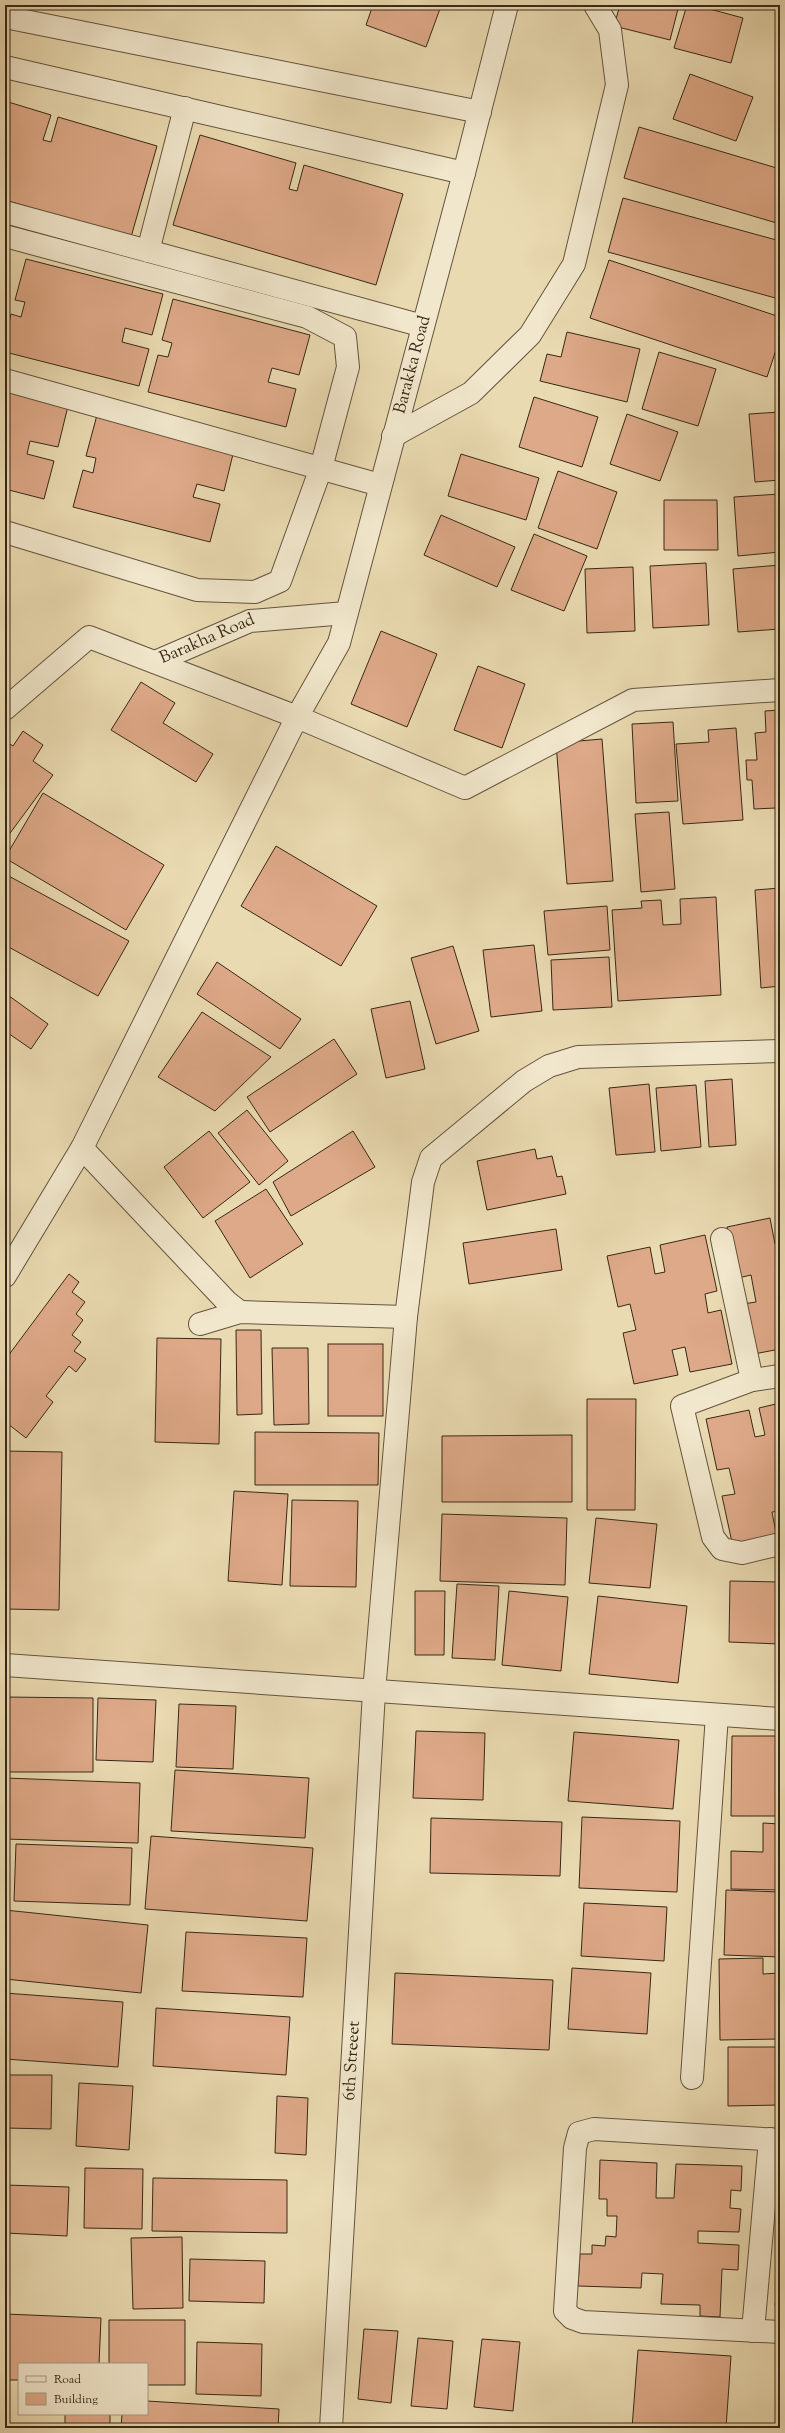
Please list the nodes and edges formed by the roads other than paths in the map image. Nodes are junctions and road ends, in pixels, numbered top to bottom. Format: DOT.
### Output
graph roads {
  1 [pos="507,5"];
  2 [pos="595,5"];
  3 [pos="5,17"];
  4 [pos="5,67"];
  5 [pos="184,108"];
  6 [pos="480,112"];
  7 [pos="464,173"];
  8 [pos="5,212"];
  9 [pos="5,236"];
  10 [pos="148,251"];
  11 [pos="423,326"];
  12 [pos="5,380"];
  13 [pos="393,436"];
  14 [pos="321,468"];
  15 [pos="380,485"];
  16 [pos="5,532"];
  17 [pos="346,613"];
  18 [pos="155,662"];
  19 [pos="780,690"];
  20 [pos="5,709"];
  21 [pos="297,717"];
  22 [pos="780,1051"];
  23 [pos="82,1148"];
  24 [pos="722,1239"];
  25 [pos="5,1276"];
  26 [pos="240,1312"];
  27 [pos="406,1318"];
  28 [pos="200,1324"];
  29 [pos="780,1376"];
  30 [pos="752,1380"];
  31 [pos="780,1544"];
  32 [pos="5,1665"];
  33 [pos="374,1692"];
  34 [pos="717,1715"];
  35 [pos="780,1719"];
  36 [pos="692,2078"];
  37 [pos="775,2140"];
  38 [pos="753,2331"];
  39 [pos="780,2332"];
  40 [pos="331,2428"];
  1 -- 6 [label="street, Barakka Road"];
  2 -- 13 [label="street"];
  3 -- 6 [label="street"];
  4 -- 5 [label="street"];
  5 -- 7 [label="street"];
  5 -- 10 [label="street"];
  6 -- 7 [label="street, Barakka Road"];
  7 -- 11 [label="street, Barakka Road"];
  8 -- 10 [label="street"];
  9 -- 14 [label="street"];
  10 -- 11 [label="street"];
  11 -- 13 [label="street, Barakka Road"];
  12 -- 14 [label="street"];
  13 -- 15 [label="street, Barakka Road"];
  14 -- 15 [label="street"];
  14 -- 16 [label="street"];
  15 -- 17 [label="street, Barakka Road"];
  17 -- 18 [label="street, Barakha Road"];
  17 -- 21 [label="street, Barakka Road"];
  18 -- 20 [label="street, Barakha Road"];
  18 -- 21 [label="street"];
  19 -- 21 [label="street"];
  21 -- 23 [label="street, Barakka Road"];
  22 -- 27 [label="street, 6th Streeet"];
  23 -- 25 [label="street, Barakka Road"];
  23 -- 26 [label="street"];
  24 -- 30 [label="street"];
  26 -- 27 [label="street"];
  26 -- 28 [label="street"];
  27 -- 33 [label="street, 6th Streeet"];
  29 -- 30 [label="street"];
  30 -- 31 [label="street"];
  32 -- 33 [label="street"];
  33 -- 34 [label="street"];
  33 -- 40 [label="street, 6th Streeet"];
  34 -- 35 [label="street"];
  34 -- 36 [label="street"];
  37 -- 38 [label="street"];
  37 -- 38 [label="street"];
  38 -- 39 [label="street"];
}
